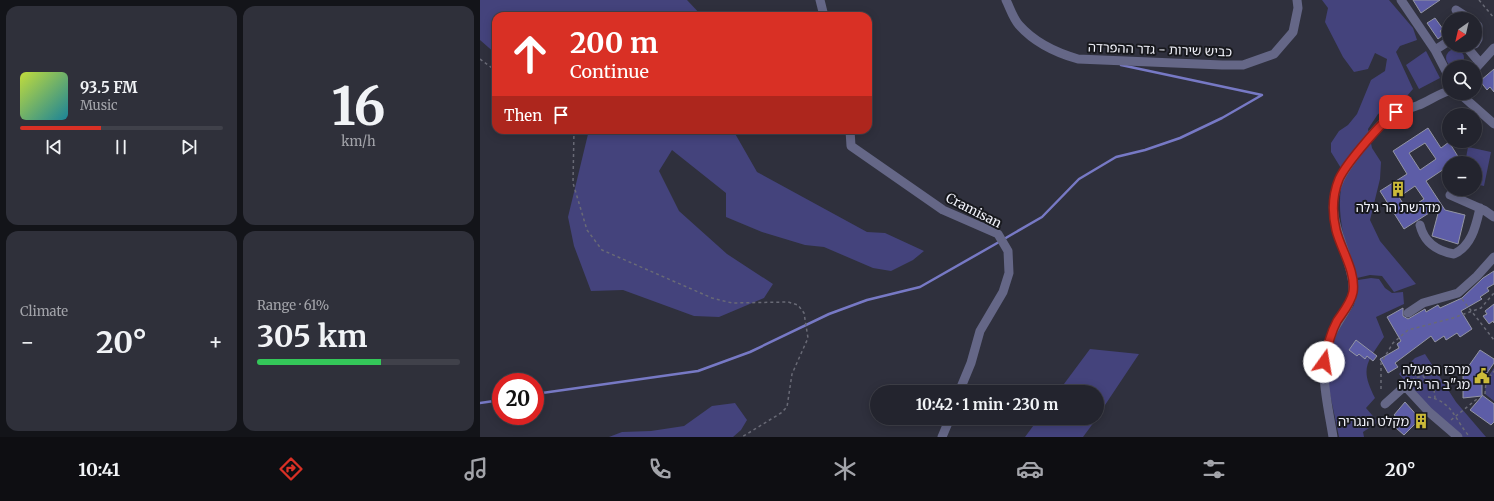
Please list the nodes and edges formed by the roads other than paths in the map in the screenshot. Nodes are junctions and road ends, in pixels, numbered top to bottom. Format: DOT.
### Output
graph roads {
  1 [pos="820,0"];
  2 [pos="1006,0"];
  3 [pos="1297,0"];
  4 [pos="1401,0"];
  5 [pos="1456,10"];
  6 [pos="823,12"];
  7 [pos="1459,12"];
  8 [pos="1442,45"];
  9 [pos="1494,48"];
  10 [pos="1434,50"];
  11 [pos="1482,62"];
  12 [pos="1442,64"];
  13 [pos="1442,94"];
  14 [pos="1467,100"];
  15 [pos="1494,124"];
  16 [pos="850,134"];
  17 [pos="1452,196"];
  18 [pos="1480,208"];
  19 [pos="1494,217"];
  20 [pos="1420,225"];
  21 [pos="1494,257"];
  22 [pos="1408,313"];
  23 [pos="962,385"];
  24 [pos="1385,404"];
  25 [pos="947,425"];
  26 [pos="942,437"];
  27 [pos="1333,437"];
  28 [pos="1458,437"];
  1 -- 6 [label="street"];
  2 -- 3 [label="street, כביש שירות - גדר ההפרדה"];
  4 -- 10 [label="street"];
  5 -- 7 [label="street"];
  8 -- 10 [label="street"];
  9 -- 11 [label="street"];
  10 -- 12 [label="street"];
  13 -- 27 [label="street"];
  14 -- 15 [label="street"];
  16 -- 23 [label="street, Cramisan"];
  17 -- 18 [label="street"];
  18 -- 19 [label="street"];
  18 -- 20 [label="street"];
  21 -- 22 [label="street"];
  24 -- 28 [label="street"];
  25 -- 26 [label="street"];
}
